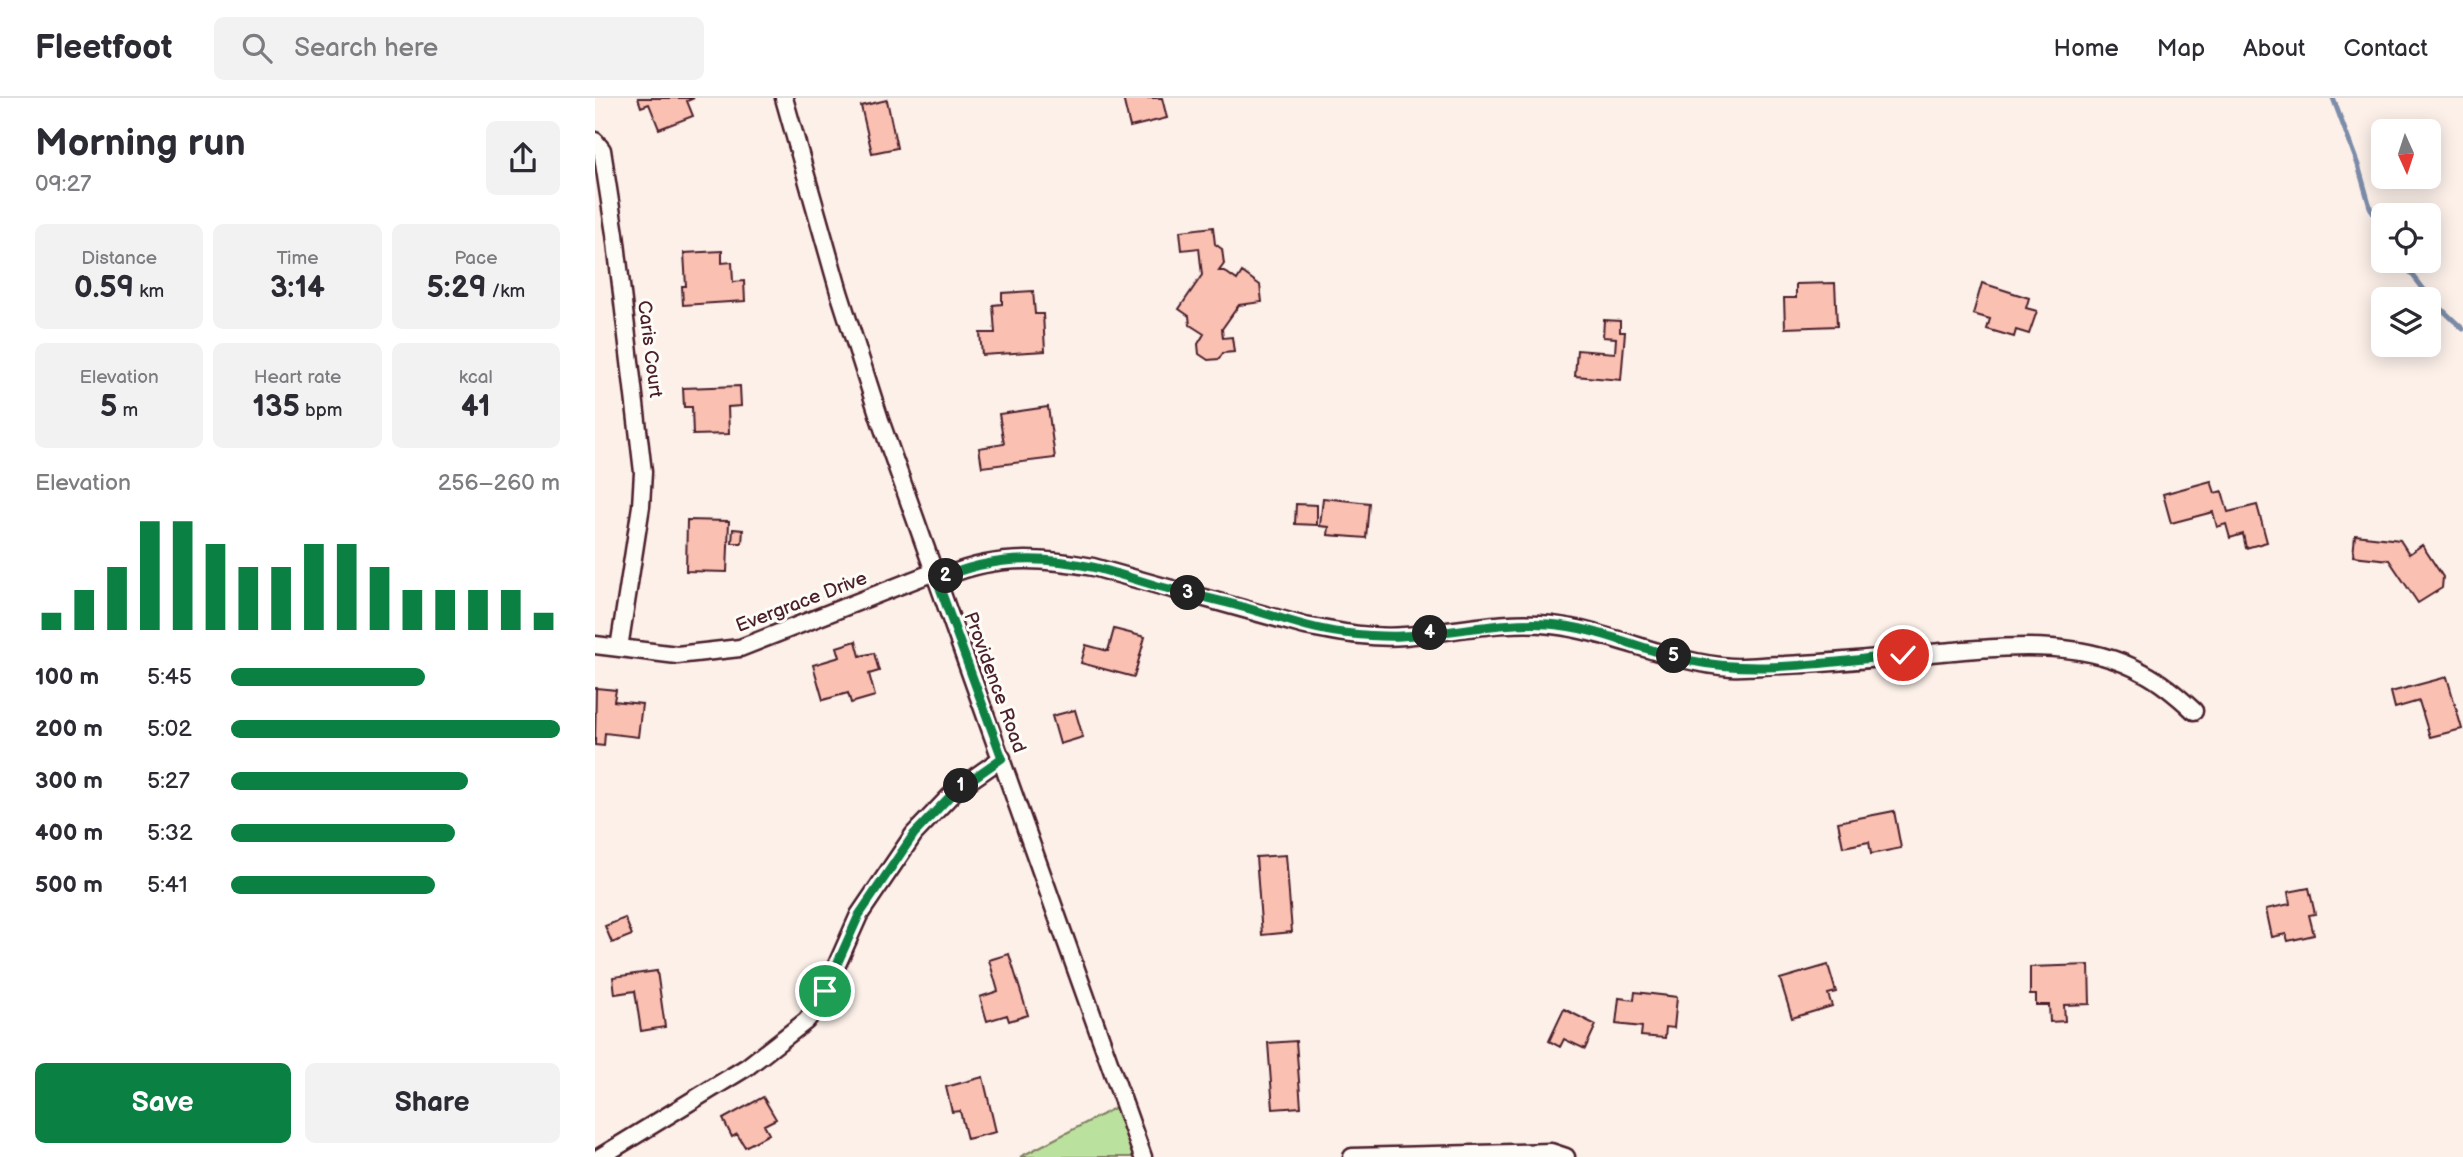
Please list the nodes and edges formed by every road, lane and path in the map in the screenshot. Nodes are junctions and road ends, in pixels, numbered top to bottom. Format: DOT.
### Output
graph roads {
  1 [pos="784,98"];
  2 [pos="595,141"];
  3 [pos="935,576"];
  4 [pos="595,645"];
  5 [pos="619,648"];
  6 [pos="2193,711"];
  7 [pos="1002,758"];
  8 [pos="600,1157"];
  9 [pos="1143,1157"];
  10 [pos="1352,1157"];
  11 [pos="1566,1157"];
  1 -- 3 [label="street, Providence Road"];
  2 -- 5 [label="street, Caris Court"];
  3 -- 5 [label="street, Evergrace Drive"];
  3 -- 6 [label="street, Evergrace Drive"];
  3 -- 7 [label="street, Providence Road"];
  4 -- 5 [label="street, Evergrace Drive"];
  7 -- 8 [label="street"];
  7 -- 9 [label="street, Providence Road"];
  10 -- 11 [label="street"];
}
